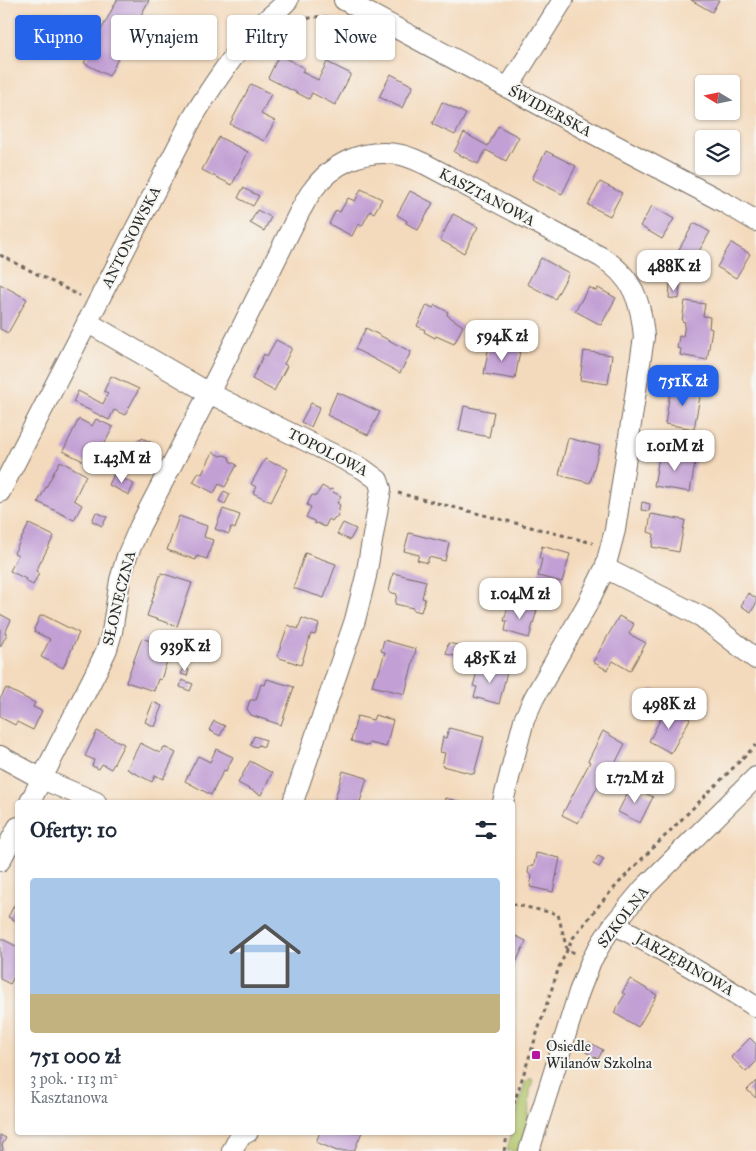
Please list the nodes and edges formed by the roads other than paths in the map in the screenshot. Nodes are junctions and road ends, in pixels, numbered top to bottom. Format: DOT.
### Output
graph roads {
  1 [pos="288,0"];
  2 [pos="344,0"];
  3 [pos="563,0"];
  4 [pos="508,88"];
  5 [pos="756,221"];
  6 [pos="87,322"];
  7 [pos="209,393"];
  8 [pos="0,492"];
  9 [pos="605,568"];
  10 [pos="756,659"];
  11 [pos="0,756"];
  12 [pos="756,777"];
  13 [pos="42,778"];
  14 [pos="31,800"];
  15 [pos="92,800"];
  16 [pos="294,800"];
  17 [pos="503,800"];
  18 [pos="15,833"];
  19 [pos="0,861"];
  20 [pos="614,924"];
  21 [pos="756,1007"];
  22 [pos="242,1135"];
  23 [pos="232,1151"];
  24 [pos="529,1151"];
  1 -- 6 [label="street, ANTONOWSKA"];
  2 -- 4 [label="street, ŚWIDERSKA"];
  3 -- 4 [label="street"];
  4 -- 5 [label="street, ŚWIDERSKA"];
  6 -- 7 [label="street, TOPOLOWA"];
  6 -- 8 [label="street, ANTONOWSKA"];
  7 -- 9 [label="street, KASZTANOWA"];
  7 -- 13 [label="street, SŁONECZNA"];
  7 -- 16 [label="street, TOPOLOWA"];
  9 -- 10 [label="street"];
  9 -- 17 [label="street, KASZTANOWA"];
  11 -- 13 [label="street"];
  12 -- 20 [label="street, SZKOLNA"];
  13 -- 14 [label="street, SŁONECZNA"];
  13 -- 15 [label="street"];
  18 -- 19 [label="street"];
  20 -- 21 [label="street, JARZĘBINOWA"];
  20 -- 24 [label="street, SZKOLNA"];
  22 -- 23 [label="street"];
}
